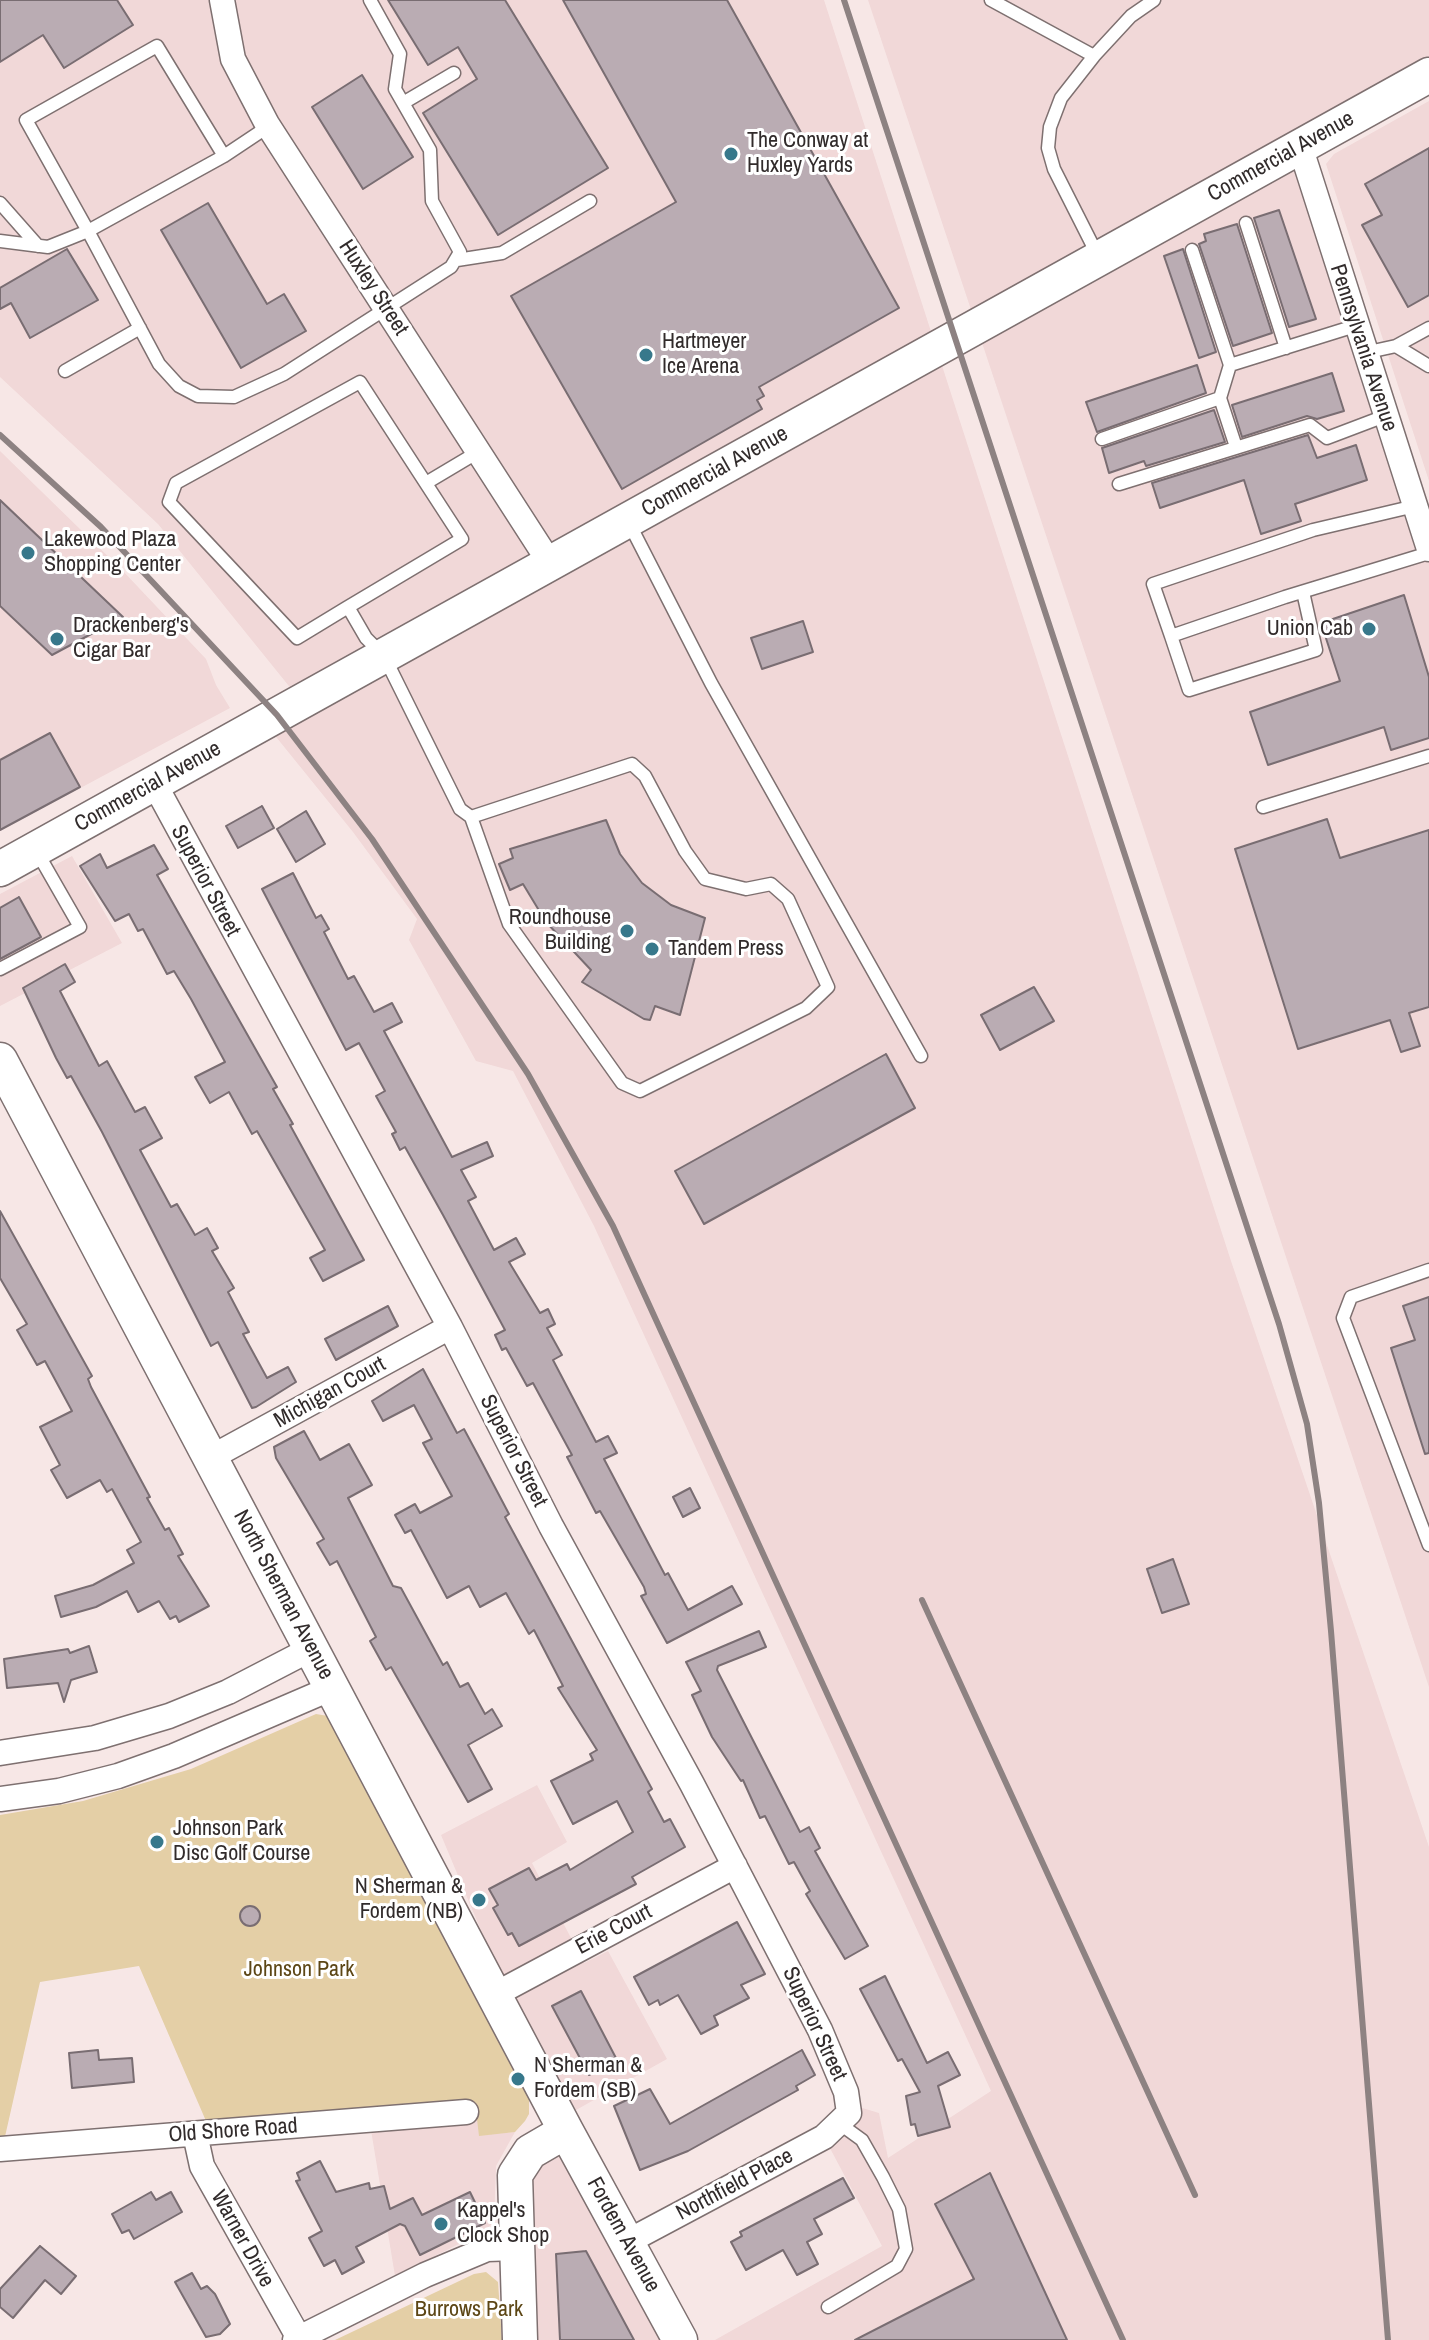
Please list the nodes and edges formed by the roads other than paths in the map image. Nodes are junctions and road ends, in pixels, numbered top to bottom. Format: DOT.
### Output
graph roads {
  1 [pos="222,0"];
  2 [pos="370,0"];
  3 [pos="991,0"];
  4 [pos="1154,0"];
  5 [pos="1094,56"];
  6 [pos="454,73"];
  7 [pos="1429,75"];
  8 [pos="403,103"];
  9 [pos="269,126"];
  10 [pos="1300,146"];
  11 [pos="224,156"];
  12 [pos="590,201"];
  13 [pos="0,203"];
  14 [pos="1246,223"];
  15 [pos="88,231"];
  16 [pos="0,241"];
  17 [pos="38,246"];
  18 [pos="1192,250"];
  19 [pos="1099,258"];
  20 [pos="457,260"];
  21 [pos="385,307"];
  22 [pos="1355,326"];
  23 [pos="140,328"];
  24 [pos="1429,328"];
  25 [pos="1396,346"];
  26 [pos="1286,348"];
  27 [pos="1364,353"];
  28 [pos="1230,365"];
  29 [pos="1429,366"];
  30 [pos="65,371"];
  31 [pos="1220,398"];
  32 [pos="1385,416"];
  33 [pos="1102,439"];
  34 [pos="1236,447"];
  35 [pos="478,452"];
  36 [pos="426,483"];
  37 [pos="1119,484"];
  38 [pos="1415,506"];
  39 [pos="628,520"];
  40 [pos="1429,551"];
  41 [pos="550,563"];
  42 [pos="1303,592"];
  43 [pos="348,607"];
  44 [pos="1171,636"];
  45 [pos="384,656"];
  46 [pos="1429,756"];
  47 [pos="154,783"];
  48 [pos="1263,807"];
  49 [pos="471,817"];
  50 [pos="36,849"];
  51 [pos="0,869"];
  52 [pos="0,969"];
  53 [pos="921,1056"];
  54 [pos="0,1060"];
  55 [pos="1429,1270"];
  56 [pos="450,1327"];
  57 [pos="210,1458"];
  58 [pos="1429,1545"];
  59 [pos="311,1649"];
  60 [pos="240,1685"];
  61 [pos="332,1688"];
  62 [pos="259,1719"];
  63 [pos="0,1753"];
  64 [pos="0,1799"];
  65 [pos="735,1866"];
  66 [pos="494,1995"];
  67 [pos="466,2112"];
  68 [pos="840,2124"];
  69 [pos="566,2131"];
  70 [pos="195,2134"];
  71 [pos="0,2149"];
  72 [pos="627,2242"];
  73 [pos="516,2248"];
  74 [pos="828,2307"];
  75 [pos="298,2339"];
  76 [pos="520,2340"];
  77 [pos="680,2340"];
  1 -- 9 [label="street, Huxley Street"];
  2 -- 8 [label="lane"];
  3 -- 5 [label="lane"];
  4 -- 5 [label="lane"];
  5 -- 19 [label="lane"];
  6 -- 8 [label="lane"];
  7 -- 10 [label="street, Commercial Avenue"];
  8 -- 20 [label="lane"];
  9 -- 11 [label="lane"];
  9 -- 21 [label="street, Huxley Street"];
  10 -- 19 [label="street, Commercial Avenue"];
  10 -- 22 [label="street, Pennsylvania Avenue"];
  11 -- 15 [label="lane"];
  11 -- 15 [label="lane"];
  12 -- 20 [label="lane"];
  13 -- 17 [label="lane"];
  14 -- 26 [label="lane"];
  15 -- 17 [label="lane"];
  15 -- 23 [label="lane"];
  16 -- 17 [label="lane"];
  18 -- 28 [label="lane"];
  19 -- 39 [label="street, Commercial Avenue"];
  20 -- 21 [label="lane"];
  21 -- 23 [label="lane"];
  21 -- 35 [label="street, Huxley Street"];
  22 -- 26 [label="lane"];
  22 -- 27 [label="street, Pennsylvania Avenue"];
  23 -- 30 [label="lane"];
  24 -- 25 [label="lane"];
  25 -- 27 [label="lane"];
  25 -- 29 [label="lane"];
  26 -- 28 [label="lane"];
  27 -- 32 [label="street, Pennsylvania Avenue"];
  28 -- 31 [label="lane"];
  31 -- 33 [label="lane"];
  31 -- 34 [label="lane"];
  32 -- 34 [label="lane"];
  32 -- 38 [label="street, Pennsylvania Avenue"];
  34 -- 37 [label="lane"];
  35 -- 36 [label="lane"];
  35 -- 41 [label="street, Huxley Street"];
  36 -- 43 [label="lane"];
  36 -- 43 [label="lane"];
  38 -- 40 [label="street, Pennsylvania Avenue"];
  38 -- 44 [label="lane"];
  39 -- 41 [label="street, Commercial Avenue"];
  39 -- 53 [label="lane"];
  40 -- 42 [label="lane"];
  41 -- 45 [label="street, Commercial Avenue"];
  42 -- 44 [label="lane"];
  42 -- 44 [label="lane"];
  43 -- 45 [label="lane"];
  45 -- 47 [label="street, Commercial Avenue"];
  45 -- 49 [label="lane"];
  46 -- 48 [label="lane"];
  47 -- 50 [label="street, Commercial Avenue"];
  47 -- 56 [label="street, Superior Street"];
  49 -- 49 [label="lane"];
  50 -- 51 [label="street, Commercial Avenue"];
  50 -- 52 [label="lane"];
  54 -- 57 [label="street, North Sherman Avenue"];
  55 -- 58 [label="lane"];
  56 -- 57 [label="street, Michigan Court"];
  56 -- 65 [label="street, Superior Street"];
  57 -- 59 [label="street, North Sherman Avenue"];
  59 -- 60 [label="street"];
  59 -- 61 [label="street, North Sherman Avenue"];
  60 -- 62 [label="street"];
  60 -- 63 [label="street"];
  61 -- 62 [label="street"];
  61 -- 66 [label="street, North Sherman Avenue"];
  62 -- 64 [label="street"];
  65 -- 66 [label="street, Erie Court"];
  65 -- 68 [label="street, Superior Street"];
  66 -- 69 [label="street, North Sherman Avenue"];
  67 -- 70 [label="street, Old Shore Road"];
  68 -- 72 [label="street, Northfield Place"];
  68 -- 74 [label="lane"];
  69 -- 72 [label="street, Fordem Avenue"];
  69 -- 73 [label="street"];
  70 -- 71 [label="street, Old Shore Road"];
  70 -- 75 [label="street, Warner Drive"];
  72 -- 77 [label="street, Fordem Avenue"];
  73 -- 75 [label="street"];
  73 -- 76 [label="street"];
}
